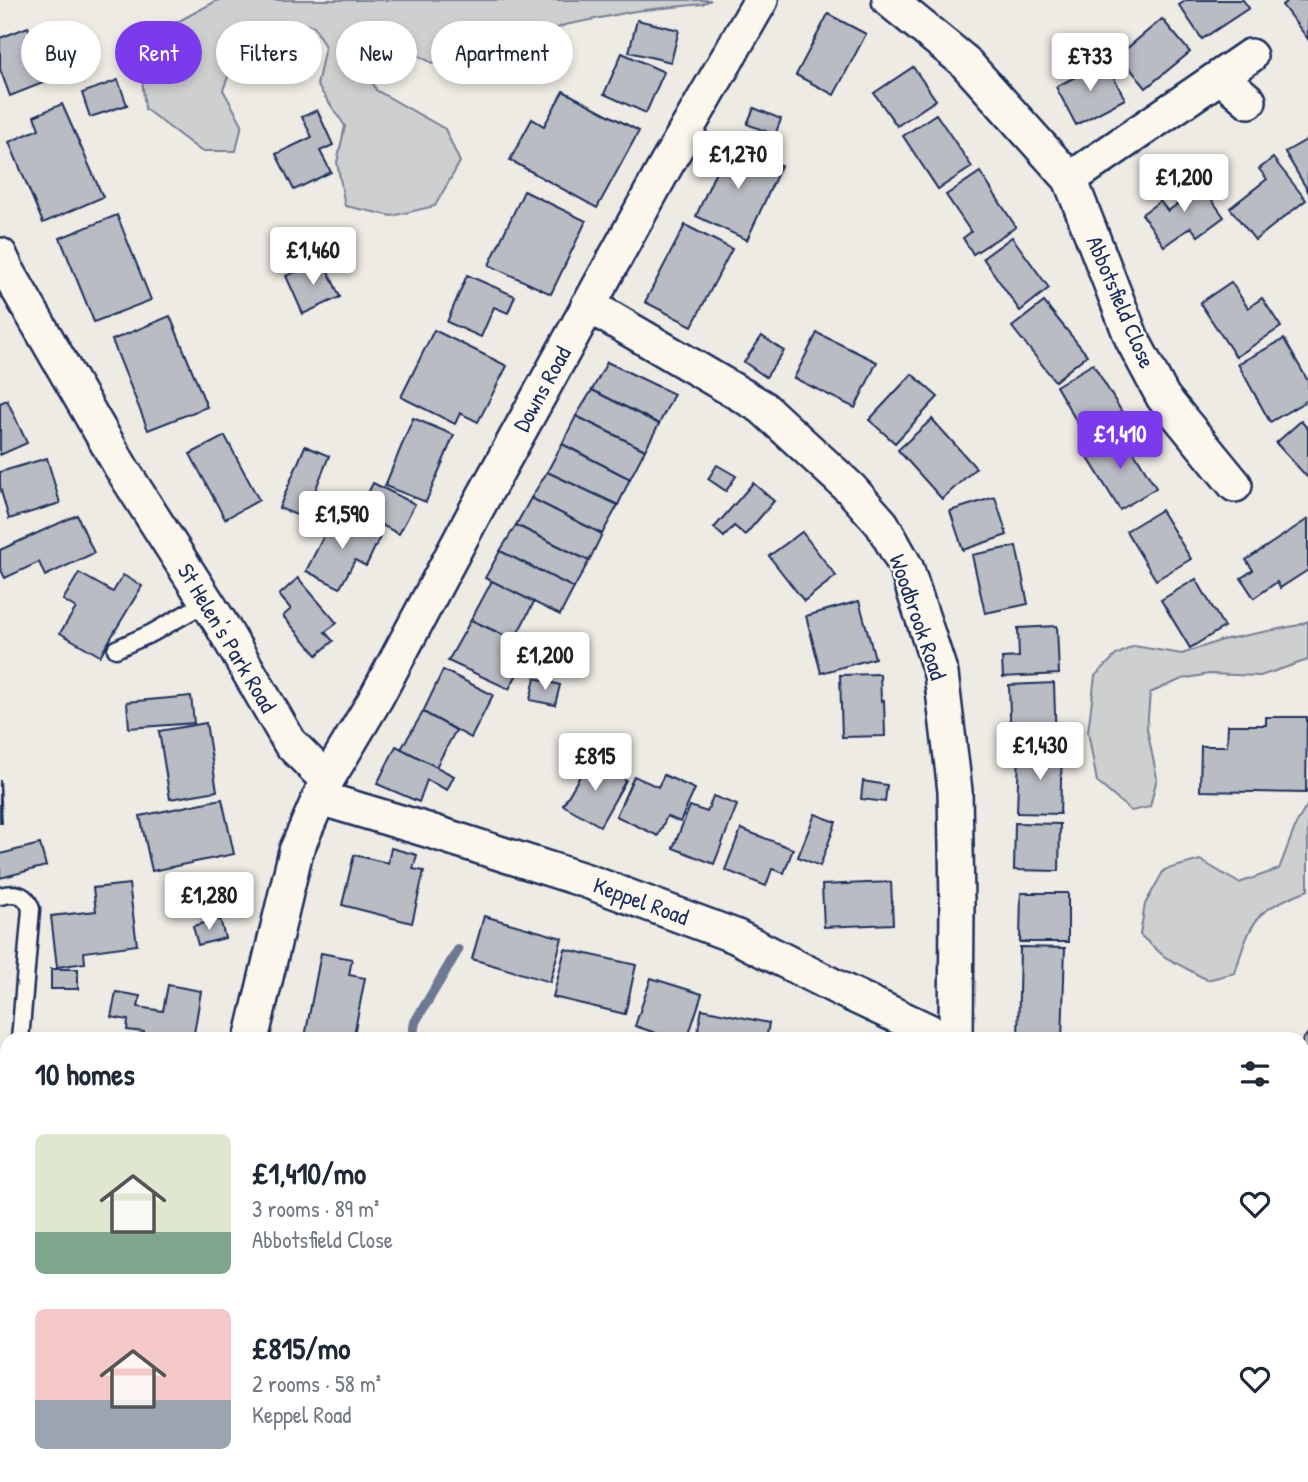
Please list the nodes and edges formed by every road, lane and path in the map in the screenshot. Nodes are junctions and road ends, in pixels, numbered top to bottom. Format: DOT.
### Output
graph roads {
  1 [pos="761,0"];
  2 [pos="889,0"];
  3 [pos="1250,56"];
  4 [pos="1221,76"];
  5 [pos="1249,101"];
  6 [pos="1070,178"];
  7 [pos="0,255"];
  8 [pos="588,305"];
  9 [pos="1235,485"];
  10 [pos="207,602"];
  11 [pos="116,649"];
  12 [pos="323,789"];
  13 [pos="0,896"];
  14 [pos="21,1032"];
  15 [pos="253,1032"];
  16 [pos="931,1032"];
  17 [pos="956,1032"];
  1 -- 8 [label="street, Downs Road"];
  2 -- 6 [label="street, Abbotsfield Close"];
  3 -- 4 [label="street"];
  4 -- 5 [label="street"];
  4 -- 6 [label="street"];
  6 -- 9 [label="street, Abbotsfield Close"];
  7 -- 10 [label="street, St Helen's Park Road"];
  8 -- 12 [label="street, Downs Road"];
  8 -- 17 [label="street, Woodbrook Road"];
  10 -- 11 [label="lane"];
  10 -- 12 [label="street, St Helen's Park Road"];
  12 -- 15 [label="street"];
  12 -- 16 [label="street, Keppel Road"];
  13 -- 14 [label="lane"];
}
